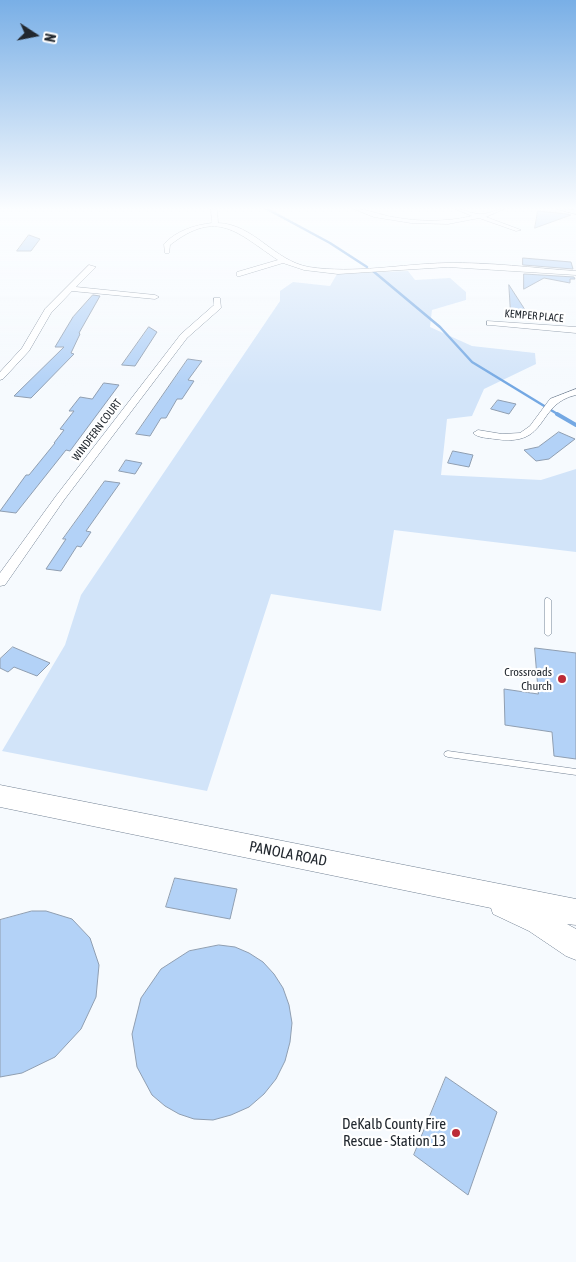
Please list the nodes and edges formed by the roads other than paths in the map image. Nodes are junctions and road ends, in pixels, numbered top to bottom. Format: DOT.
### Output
graph roads {
  1 [pos="91,268"];
  2 [pos="259,268"];
  3 [pos="308,268"];
  4 [pos="387,268"];
  5 [pos="495,268"];
  6 [pos="576,273"];
  7 [pos="240,274"];
  8 [pos="70,289"];
  9 [pos="155,297"];
  10 [pos="217,300"];
  11 [pos="490,323"];
  12 [pos="576,330"];
  13 [pos="0,377"];
  14 [pos="576,392"];
  15 [pos="478,434"];
  16 [pos="0,582"];
  17 [pos="548,600"];
  18 [pos="548,634"];
  19 [pos="448,754"];
  20 [pos="576,772"];
  21 [pos="0,796"];
  22 [pos="456,888"];
  23 [pos="576,912"];
  24 [pos="576,946"];
  1 -- 8 [label="street"];
  2 -- 7 [label="street"];
  3 -- 4 [label="street"];
  5 -- 6 [label="street"];
  8 -- 9 [label="street"];
  8 -- 13 [label="street"];
  10 -- 16 [label="street, WINDFERN COURT"];
  11 -- 12 [label="street, KEMPER PLACE"];
  14 -- 15 [label="street"];
  17 -- 18 [label="lane"];
  19 -- 20 [label="lane"];
  21 -- 22 [label="main road, PANOLA ROAD"];
  22 -- 23 [label="main road, PANOLA ROAD"];
  22 -- 24 [label="main road"];
}
